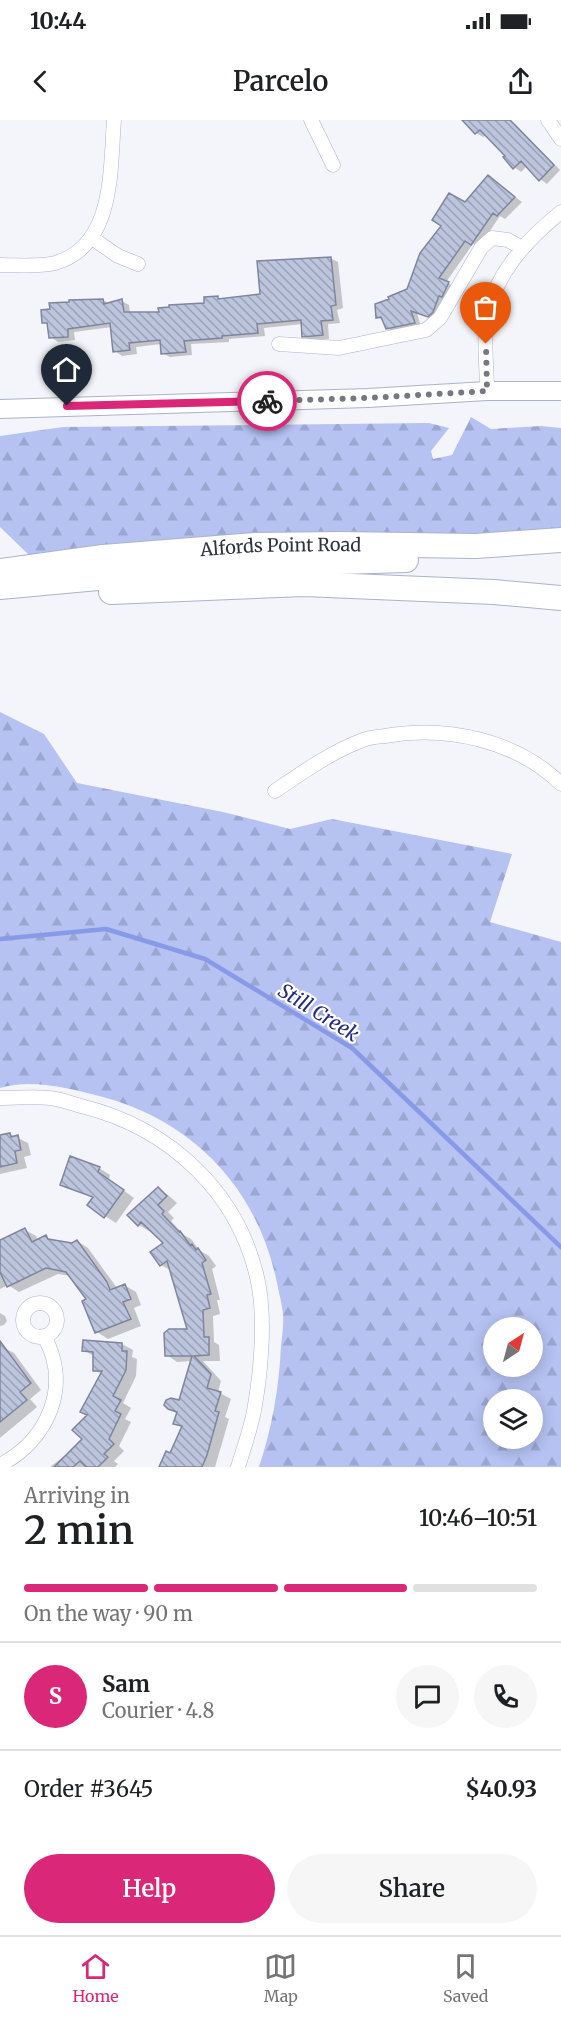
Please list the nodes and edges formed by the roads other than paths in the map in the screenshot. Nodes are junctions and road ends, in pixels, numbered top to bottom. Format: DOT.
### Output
graph roads {
  1 [pos="114,120"];
  2 [pos="311,120"];
  3 [pos="548,120"];
  4 [pos="561,139"];
  5 [pos="333,165"];
  6 [pos="561,212"];
  7 [pos="92,238"];
  8 [pos="522,248"];
  9 [pos="138,264"];
  10 [pos="0,265"];
  11 [pos="279,344"];
  12 [pos="487,391"];
  13 [pos="561,391"];
  14 [pos="0,409"];
  15 [pos="561,540"];
  16 [pos="561,555"];
  17 [pos="0,571"];
  18 [pos="0,587"];
  19 [pos="561,598"];
  20 [pos="0,602"];
  21 [pos="561,784"];
  22 [pos="275,791"];
  23 [pos="0,1098"];
  24 [pos="44,1336"];
  25 [pos="0,1465"];
  26 [pos="238,1467"];
  1 -- 7 [label="street"];
  2 -- 5 [label="street"];
  3 -- 4 [label="street"];
  6 -- 8 [label="street"];
  7 -- 9 [label="street"];
  7 -- 10 [label="street"];
  8 -- 11 [label="street"];
  8 -- 12 [label="street"];
  12 -- 13 [label="street"];
  12 -- 14 [label="street"];
  15 -- 17 [label="highway, Alfords Point Road"];
  16 -- 18 [label="highway, Alfords Point Road"];
  19 -- 20 [label="highway"];
  21 -- 22 [label="street"];
  23 -- 26 [label="street"];
  24 -- 25 [label="street"];
}
